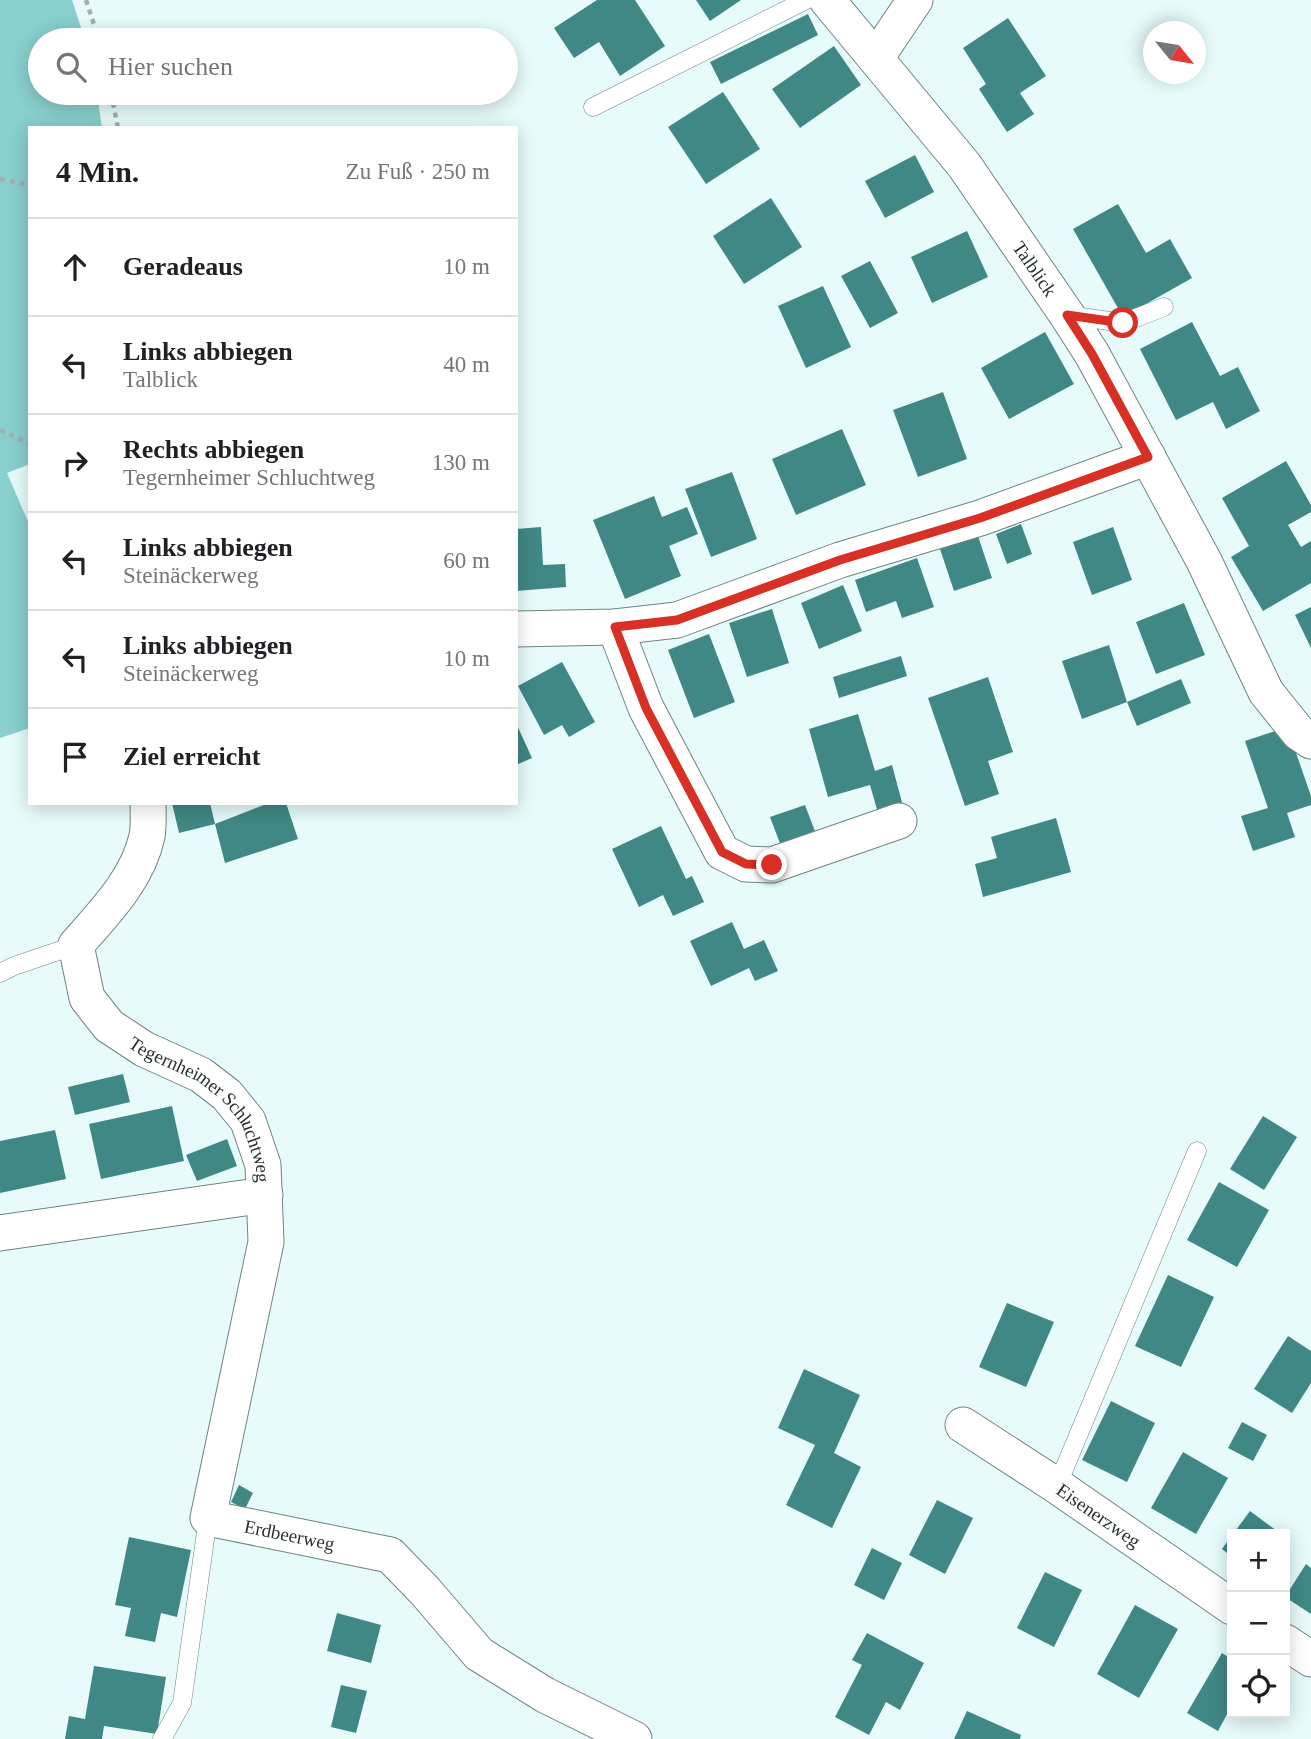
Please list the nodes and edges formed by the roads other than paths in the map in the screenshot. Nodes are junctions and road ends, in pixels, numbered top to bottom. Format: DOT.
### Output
graph roads {
  1 [pos="806,0"];
  2 [pos="827,0"];
  3 [pos="915,0"];
  4 [pos="876,58"];
  5 [pos="593,107"];
  6 [pos="1164,307"];
  7 [pos="1067,315"];
  8 [pos="1148,457"];
  9 [pos="615,627"];
  10 [pos="518,629"];
  11 [pos="1311,741"];
  12 [pos="148,805"];
  13 [pos="899,821"];
  14 [pos="76,945"];
  15 [pos="0,974"];
  16 [pos="1197,1151"];
  17 [pos="265,1195"];
  18 [pos="0,1233"];
  19 [pos="963,1425"];
  20 [pos="1057,1486"];
  21 [pos="208,1518"];
  22 [pos="1227,1604"];
  23 [pos="1290,1645"];
  24 [pos="1311,1659"];
  25 [pos="162,1739"];
  26 [pos="634,1739"];
  1 -- 5 [label="lane"];
  2 -- 4 [label="street, Talblick"];
  3 -- 4 [label="street"];
  4 -- 7 [label="street, Talblick"];
  6 -- 7 [label="lane"];
  7 -- 8 [label="street, Talblick"];
  8 -- 9 [label="street"];
  8 -- 11 [label="street, Talblick"];
  9 -- 10 [label="street"];
  9 -- 13 [label="street"];
  12 -- 14 [label="street"];
  14 -- 15 [label="lane"];
  14 -- 17 [label="street, Tegernheimer Schluchtweg"];
  16 -- 20 [label="lane"];
  17 -- 18 [label="street, Tegernheimer Schluchtweg"];
  17 -- 21 [label="street"];
  19 -- 20 [label="street, Eisenerzweg"];
  20 -- 22 [label="street, Eisenerzweg"];
  21 -- 25 [label="lane"];
  21 -- 26 [label="street, Erdbeerweg"];
  23 -- 24 [label="street"];
}
